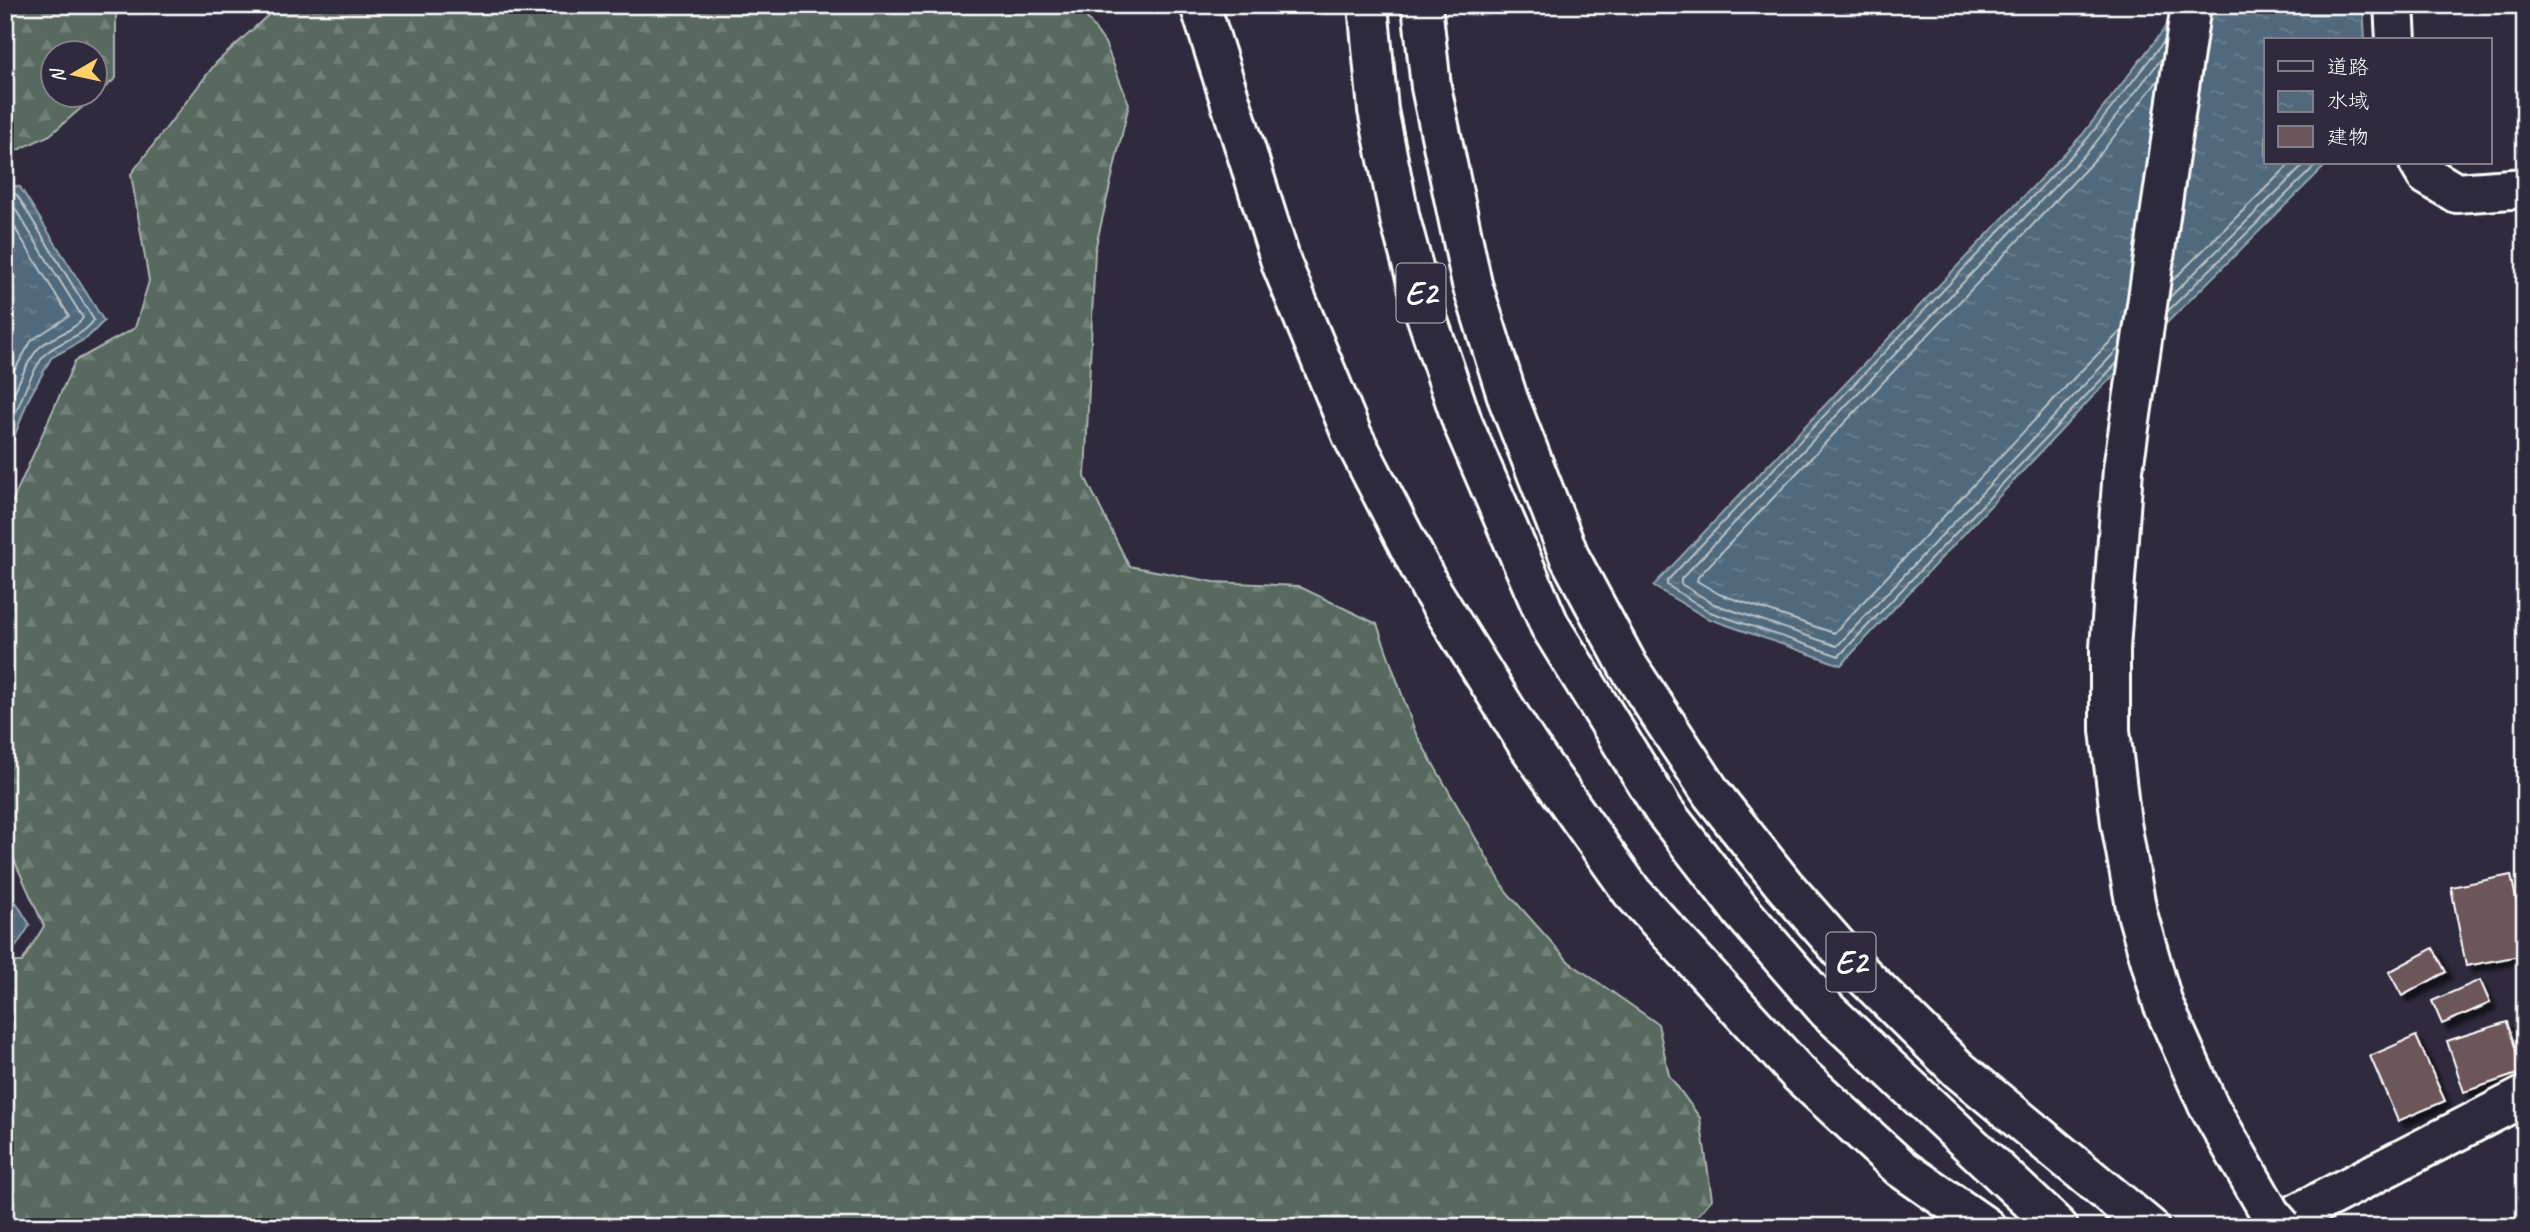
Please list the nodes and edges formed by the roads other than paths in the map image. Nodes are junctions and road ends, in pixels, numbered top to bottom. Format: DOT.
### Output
graph roads {
  1 [pos="1200,5"];
  2 [pos="1368,5"];
  3 [pos="1422,5"];
  4 [pos="2191,5"];
  5 [pos="2394,5"];
  6 [pos="2396,38"];
  7 [pos="2420,164"];
  8 [pos="2525,188"];
  9 [pos="2525,1097"];
  10 [pos="2138,1218"];
  11 [pos="1986,1227"];
  12 [pos="2058,1227"];
  13 [pos="2271,1227"];
  14 [pos="2282,1227"];
  1 -- 11 [label="main road"];
  2 -- 12 [label="main road, E2"];
  3 -- 10 [label="main road, E2"];
  4 -- 14 [label="main road, bridge"];
  5 -- 6 [label="main road"];
  7 -- 8 [label="main road"];
  9 -- 13 [label="main road"];
}
